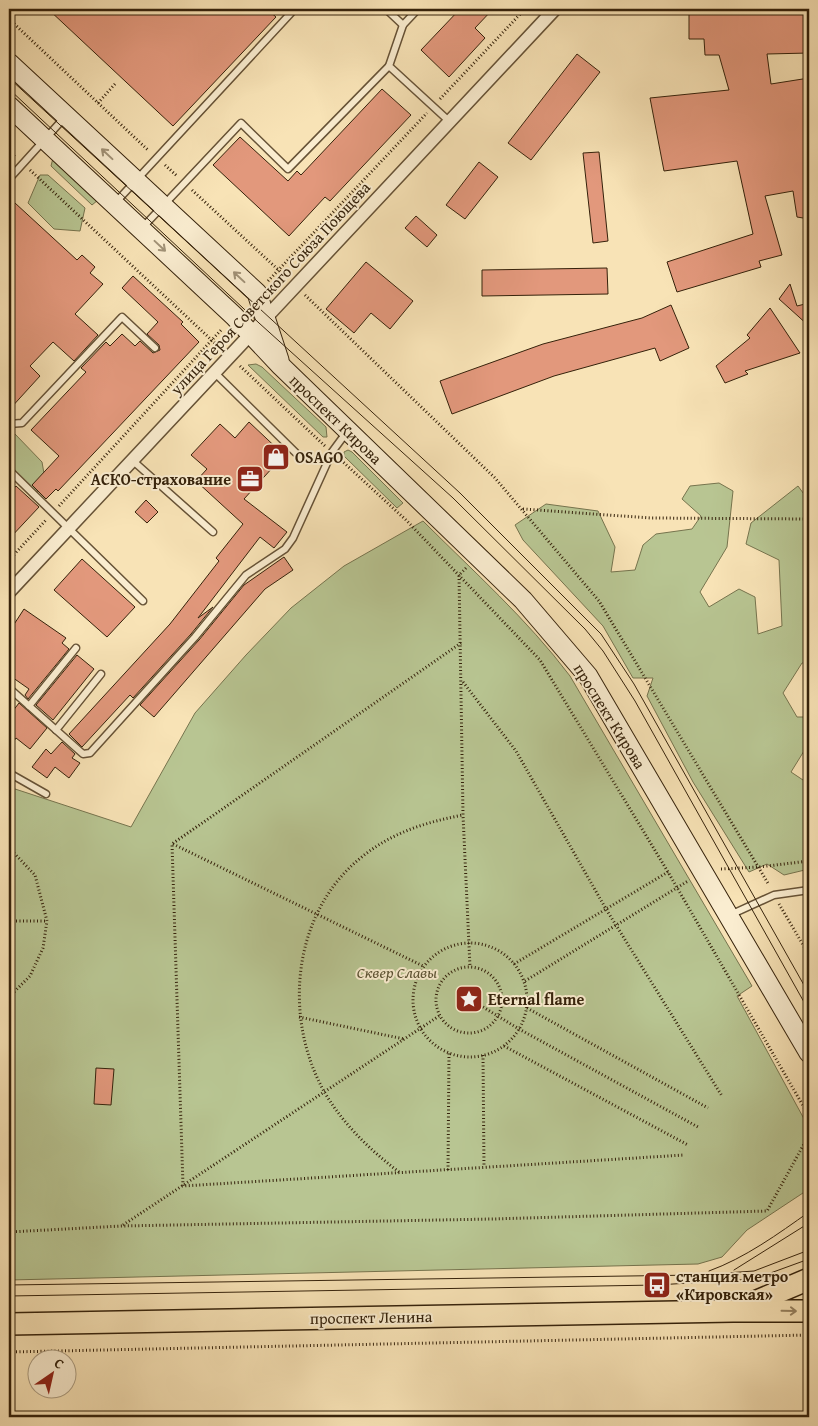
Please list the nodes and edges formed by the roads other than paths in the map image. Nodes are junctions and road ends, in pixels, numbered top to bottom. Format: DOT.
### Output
graph roads {
  1 [pos="286,9"];
  2 [pos="386,9"];
  3 [pos="418,9"];
  4 [pos="556,9"];
  5 [pos="403,25"];
  6 [pos="9,63"];
  7 [pos="389,66"];
  8 [pos="9,106"];
  9 [pos="66,116"];
  10 [pos="450,122"];
  11 [pos="45,139"];
  12 [pos="9,179"];
  13 [pos="136,181"];
  14 [pos="114,204"];
  15 [pos="163,206"];
  16 [pos="141,229"];
  17 [pos="266,315"];
  18 [pos="250,332"];
  19 [pos="155,348"];
  20 [pos="281,366"];
  21 [pos="213,371"];
  22 [pos="9,424"];
  23 [pos="347,431"];
  24 [pos="296,453"];
  25 [pos="131,459"];
  26 [pos="9,470"];
  27 [pos="68,527"];
  28 [pos="213,532"];
  29 [pos="9,592"];
  30 [pos="143,601"];
  31 [pos="76,648"];
  32 [pos="101,674"];
  33 [pos="9,688"];
  34 [pos="29,706"];
  35 [pos="56,730"];
  36 [pos="9,773"];
  37 [pos="46,794"];
  38 [pos="809,890"];
  39 [pos="729,916"];
  40 [pos="809,1053"];
  41 [pos="809,1279"];
  42 [pos="733,1310"];
  43 [pos="809,1311"];
  44 [pos="9,1324"];
  1 -- 13 [label="lane"];
  2 -- 5 [label="lane"];
  3 -- 5 [label="lane"];
  4 -- 10 [label="street, улица Героя Советского Союза Поющева"];
  5 -- 7 [label="lane"];
  6 -- 9 [label="street, проспект Кирова"];
  7 -- 10 [label="lane"];
  7 -- 15 [label="lane"];
  8 -- 11 [label="street, проспект Кирова"];
  9 -- 11 [label="lane"];
  13 -- 9 [label="street, проспект Кирова, one-way"];
  10 -- 17 [label="street, улица Героя Советского Союза Поющева"];
  11 -- 12 [label="lane"];
  11 -- 14 [label="street, проспект Кирова"];
  13 -- 14 [label="lane"];
  13 -- 15 [label="street, проспект Кирова"];
  14 -- 16 [label="street, проспект Кирова"];
  15 -- 16 [label="lane"];
  17 -- 15 [label="street, проспект Кирова, one-way"];
  16 -- 18 [label="street, проспект Кирова, one-way"];
  17 -- 18 [label="street, улица Героя Советского Союза Поющева"];
  17 -- 20 [label="street, проспект Кирова"];
  18 -- 20 [label="street, проспект Кирова"];
  18 -- 21 [label="street, улица Героя Советского Союза Поющева"];
  19 -- 22 [label="lane"];
  20 -- 23 [label="street, проспект Кирова"];
  21 -- 24 [label="lane"];
  21 -- 25 [label="street, улица Героя Советского Союза Поющева"];
  23 -- 35 [label="lane"];
  23 -- 39 [label="street, проспект Кирова"];
  25 -- 27 [label="street, улица Героя Советского Союза Поющева"];
  25 -- 28 [label="lane"];
  26 -- 27 [label="lane"];
  27 -- 29 [label="street, улица Героя Советского Союза Поющева"];
  27 -- 30 [label="lane"];
  31 -- 34 [label="lane"];
  32 -- 35 [label="lane"];
  33 -- 34 [label="lane"];
  34 -- 35 [label="lane"];
  36 -- 37 [label="lane"];
  38 -- 39 [label="lane"];
  39 -- 40 [label="street, проспект Кирова"];
  41 -- 42 [label="main road, проспект Ленина"];
  42 -- 43 [label="main road, проспект Ленина, one-way"];
  42 -- 44 [label="main road, проспект Ленина"];
}
